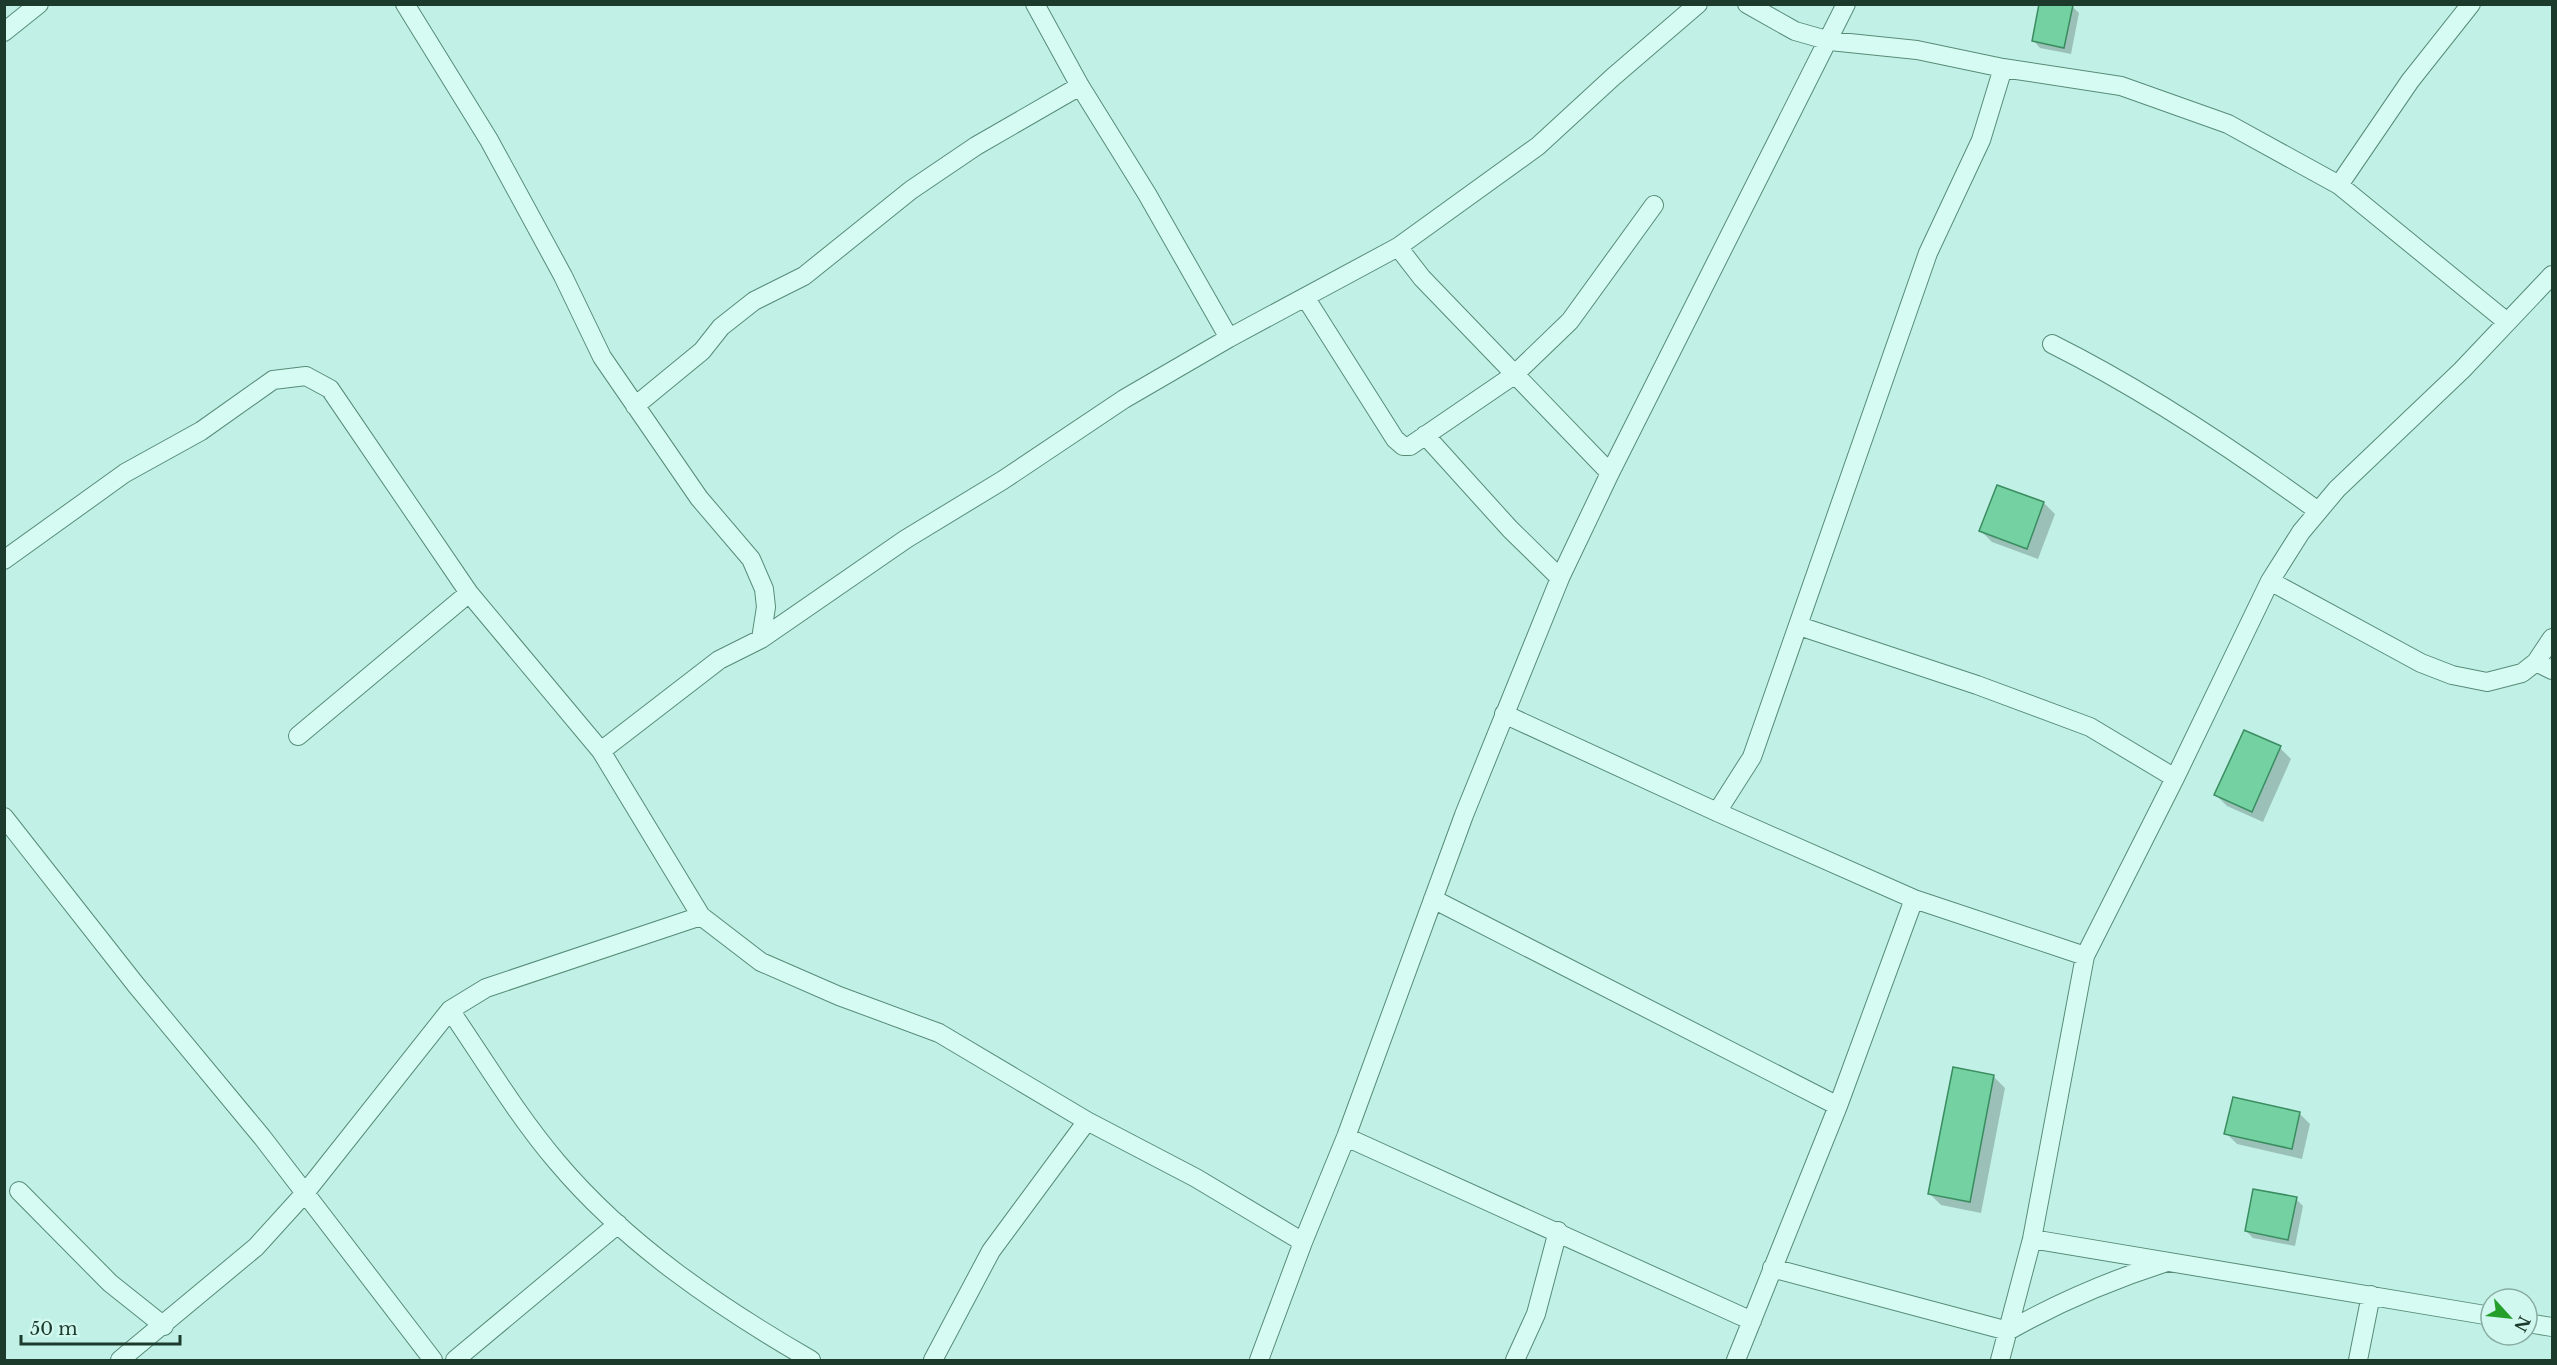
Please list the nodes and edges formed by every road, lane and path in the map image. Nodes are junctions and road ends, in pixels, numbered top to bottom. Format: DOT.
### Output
graph roads {
  1 [pos="39,4"];
  2 [pos="405,4"];
  3 [pos="1035,4"];
  4 [pos="1698,4"];
  5 [pos="1747,4"];
  6 [pos="1846,4"];
  7 [pos="2471,4"];
  8 [pos="4,32"];
  9 [pos="1830,41"];
  10 [pos="2003,68"];
  11 [pos="1080,86"];
  12 [pos="2339,185"];
  13 [pos="1654,205"];
  14 [pos="1398,247"];
  15 [pos="2553,275"];
  16 [pos="1305,297"];
  17 [pos="2507,322"];
  18 [pos="1228,338"];
  19 [pos="2052,344"];
  20 [pos="1514,375"];
  21 [pos="635,406"];
  22 [pos="1425,435"];
  23 [pos="1610,473"];
  24 [pos="2318,511"];
  25 [pos="4,560"];
  26 [pos="1560,578"];
  27 [pos="2270,581"];
  28 [pos="470,593"];
  29 [pos="1799,626"];
  30 [pos="2553,638"];
  31 [pos="761,639"];
  32 [pos="2536,662"];
  33 [pos="2553,670"];
  34 [pos="1504,714"];
  35 [pos="298,736"];
  36 [pos="601,751"];
  37 [pos="2175,778"];
  38 [pos="1717,812"];
  39 [pos="7,826"];
  40 [pos="1914,898"];
  41 [pos="1432,899"];
  42 [pos="701,916"];
  43 [pos="2085,956"];
  44 [pos="450,1010"];
  45 [pos="1838,1106"];
  46 [pos="1087,1121"];
  47 [pos="1346,1137"];
  48 [pos="19,1191"];
  49 [pos="306,1193"];
  50 [pos="618,1224"];
  51 [pos="1558,1231"];
  52 [pos="2032,1239"];
  53 [pos="1303,1242"];
  54 [pos="2170,1260"];
  55 [pos="1772,1268"];
  56 [pos="2371,1295"];
  57 [pos="2479,1314"];
  58 [pos="1752,1321"];
  59 [pos="164,1326"];
  60 [pos="2008,1331"];
  61 [pos="120,1360"];
  62 [pos="433,1360"];
  63 [pos="456,1360"];
  64 [pos="811,1360"];
  65 [pos="933,1360"];
  66 [pos="1259,1360"];
  67 [pos="1515,1360"];
  68 [pos="1736,1360"];
  69 [pos="2000,1360"];
  70 [pos="2358,1360"];
  1 -- 8 [label="street"];
  2 -- 21 [label="street"];
  3 -- 11 [label="street"];
  4 -- 14 [label="street"];
  5 -- 9 [label="street"];
  6 -- 9 [label="street"];
  7 -- 12 [label="street"];
  9 -- 10 [label="street"];
  9 -- 23 [label="street"];
  10 -- 12 [label="street"];
  10 -- 29 [label="street"];
  11 -- 18 [label="street"];
  11 -- 21 [label="street"];
  12 -- 17 [label="street"];
  13 -- 20 [label="street"];
  14 -- 16 [label="street"];
  14 -- 20 [label="street"];
  15 -- 17 [label="street"];
  16 -- 18 [label="street"];
  16 -- 22 [label="street"];
  17 -- 24 [label="street"];
  18 -- 31 [label="street"];
  19 -- 24 [label="street"];
  20 -- 22 [label="street"];
  20 -- 23 [label="street"];
  21 -- 31 [label="street"];
  22 -- 26 [label="street"];
  23 -- 26 [label="street"];
  24 -- 27 [label="street"];
  25 -- 28 [label="street"];
  26 -- 34 [label="street"];
  27 -- 32 [label="street"];
  27 -- 37 [label="street"];
  28 -- 35 [label="street"];
  28 -- 36 [label="street"];
  29 -- 37 [label="street"];
  29 -- 38 [label="street"];
  30 -- 32 [label="street"];
  31 -- 36 [label="street"];
  32 -- 33 [label="street"];
  34 -- 38 [label="street"];
  34 -- 41 [label="street"];
  36 -- 42 [label="street"];
  37 -- 43 [label="street"];
  38 -- 40 [label="street"];
  39 -- 49 [label="street"];
  40 -- 43 [label="street"];
  40 -- 45 [label="street"];
  41 -- 45 [label="street"];
  41 -- 47 [label="street"];
  42 -- 44 [label="street"];
  42 -- 46 [label="street"];
  43 -- 52 [label="street"];
  44 -- 49 [label="street"];
  44 -- 50 [label="street"];
  45 -- 55 [label="street"];
  46 -- 53 [label="street"];
  46 -- 65 [label="street"];
  47 -- 51 [label="street"];
  47 -- 53 [label="street"];
  48 -- 59 [label="street"];
  49 -- 59 [label="street"];
  49 -- 62 [label="street"];
  50 -- 63 [label="street"];
  50 -- 64 [label="street"];
  51 -- 58 [label="street"];
  51 -- 67 [label="street"];
  52 -- 54 [label="street"];
  52 -- 60 [label="street"];
  53 -- 66 [label="street"];
  54 -- 56 [label="street"];
  54 -- 60 [label="street"];
  55 -- 58 [label="street"];
  55 -- 60 [label="street"];
  56 -- 57 [label="street"];
  56 -- 70 [label="street"];
  58 -- 68 [label="street"];
  59 -- 61 [label="street"];
  60 -- 69 [label="street"];
}
